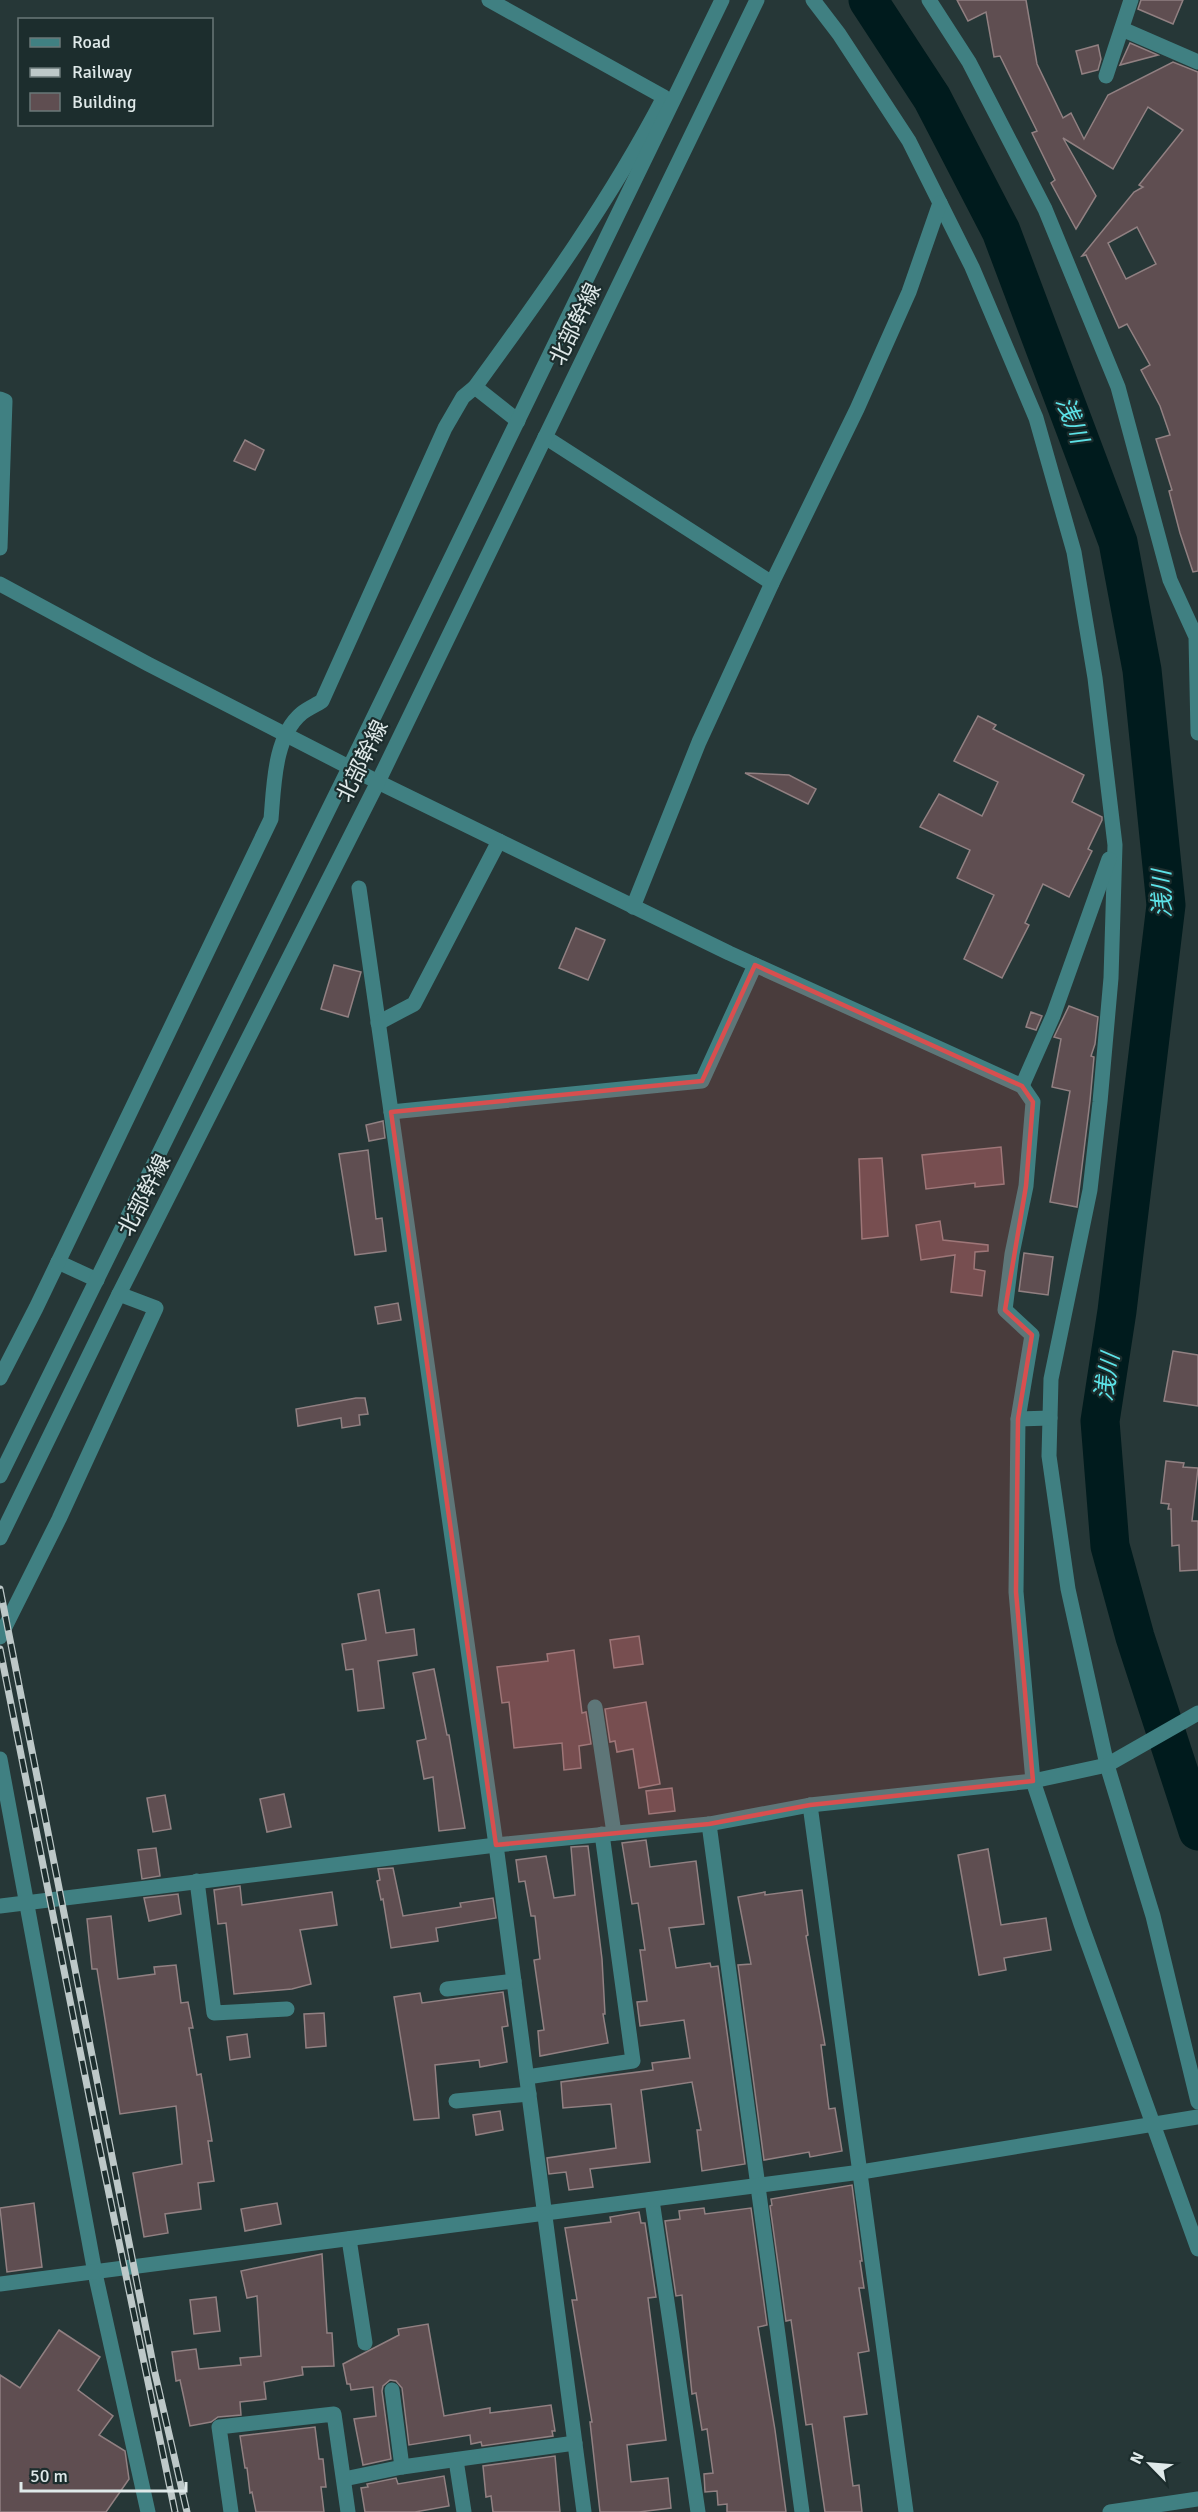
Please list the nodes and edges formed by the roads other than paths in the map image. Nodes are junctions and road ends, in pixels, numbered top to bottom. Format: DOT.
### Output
graph roads {
  1 [pos="489,0"];
  2 [pos="722,0"];
  3 [pos="757,0"];
  4 [pos="813,0"];
  5 [pos="929,0"];
  6 [pos="1131,0"];
  7 [pos="1122,29"];
  8 [pos="1198,62"];
  9 [pos="1106,76"];
  10 [pos="940,203"];
  11 [pos="475,387"];
  12 [pos="0,399"];
  13 [pos="518,421"];
  14 [pos="545,437"];
  15 [pos="0,548"];
  16 [pos="772,583"];
  17 [pos="0,584"];
  18 [pos="1198,733"];
  19 [pos="286,736"];
  20 [pos="350,766"];
  21 [pos="378,782"];
  22 [pos="499,841"];
  23 [pos="1115,845"];
  24 [pos="359,888"];
  25 [pos="633,907"];
  26 [pos="754,965"];
  27 [pos="378,1023"];
  28 [pos="1022,1086"];
  29 [pos="391,1112"];
  30 [pos="58,1262"];
  31 [pos="97,1280"];
  32 [pos="119,1294"];
  33 [pos="0,1378"];
  34 [pos="1050,1418"];
  35 [pos="1018,1419"];
  36 [pos="0,1476"];
  37 [pos="0,1538"];
  38 [pos="0,1637"];
  39 [pos="595,1707"];
  40 [pos="1198,1713"];
  41 [pos="0,1759"];
  42 [pos="1107,1765"];
  43 [pos="1033,1781"];
  44 [pos="810,1805"];
  45 [pos="709,1824"];
  46 [pos="608,1834"];
  47 [pos="496,1845"];
  48 [pos="197,1881"];
  49 [pos="26,1902"];
  50 [pos="0,1905"];
  51 [pos="514,1981"];
  52 [pos="447,1989"];
  53 [pos="287,2009"];
  54 [pos="527,2077"];
  55 [pos="529,2094"];
  56 [pos="456,2101"];
  57 [pos="1198,2102"];
  58 [pos="1198,2118"];
  59 [pos="1154,2124"];
  60 [pos="861,2172"];
  61 [pos="759,2185"];
  62 [pos="652,2199"];
  63 [pos="545,2214"];
  64 [pos="349,2239"];
  65 [pos="1198,2249"];
  66 [pos="95,2273"];
  67 [pos="0,2284"];
  68 [pos="365,2343"];
  69 [pos="392,2390"];
  70 [pos="575,2443"];
  71 [pos="456,2460"];
  72 [pos="402,2467"];
  73 [pos="344,2479"];
  74 [pos="1198,2499"];
  75 [pos="148,2512"];
  76 [pos="231,2512"];
  77 [pos="348,2512"];
  78 [pos="464,2512"];
  79 [pos="584,2512"];
  80 [pos="698,2512"];
  81 [pos="802,2512"];
  82 [pos="906,2512"];
  83 [pos="1110,2512"];
  1 -- 11 [label="street"];
  2 -- 13 [label="street, 北部幹線"];
  3 -- 14 [label="street, 北部幹線"];
  4 -- 10 [label="street"];
  5 -- 18 [label="street"];
  6 -- 7 [label="street"];
  7 -- 8 [label="street"];
  7 -- 9 [label="street"];
  10 -- 16 [label="street"];
  10 -- 23 [label="street"];
  11 -- 13 [label="street"];
  11 -- 19 [label="street"];
  12 -- 15 [label="street"];
  13 -- 20 [label="street, 北部幹線"];
  14 -- 16 [label="street"];
  14 -- 21 [label="street, 北部幹線"];
  16 -- 25 [label="street"];
  17 -- 19 [label="street"];
  19 -- 20 [label="street"];
  19 -- 30 [label="street"];
  20 -- 21 [label="street"];
  20 -- 31 [label="street, 北部幹線"];
  21 -- 22 [label="street"];
  21 -- 32 [label="street, 北部幹線"];
  22 -- 25 [label="street"];
  22 -- 27 [label="street"];
  23 -- 28 [label="street"];
  23 -- 34 [label="street"];
  24 -- 27 [label="street"];
  25 -- 26 [label="street"];
  26 -- 28 [label="street"];
  26 -- 29 [label="street"];
  27 -- 29 [label="street"];
  28 -- 35 [label="street"];
  29 -- 47 [label="street"];
  30 -- 31 [label="street"];
  30 -- 33 [label="street"];
  31 -- 36 [label="street, 北部幹線"];
  32 -- 37 [label="street, 北部幹線"];
  32 -- 38 [label="street"];
  34 -- 35 [label="street"];
  34 -- 42 [label="street"];
  35 -- 43 [label="street"];
  39 -- 46 [label="street"];
  40 -- 42 [label="street"];
  41 -- 49 [label="street"];
  42 -- 43 [label="street"];
  42 -- 57 [label="street"];
  43 -- 44 [label="street"];
  43 -- 59 [label="street"];
  44 -- 45 [label="street"];
  44 -- 60 [label="street"];
  45 -- 46 [label="street"];
  45 -- 61 [label="street"];
  46 -- 47 [label="street"];
  46 -- 54 [label="street"];
  47 -- 48 [label="street"];
  47 -- 51 [label="street"];
  48 -- 49 [label="street"];
  48 -- 53 [label="street"];
  49 -- 50 [label="street"];
  49 -- 66 [label="street"];
  51 -- 52 [label="street"];
  51 -- 54 [label="street"];
  54 -- 55 [label="street"];
  55 -- 56 [label="street"];
  55 -- 63 [label="street"];
  58 -- 59 [label="street"];
  59 -- 60 [label="street"];
  59 -- 65 [label="street"];
  60 -- 61 [label="street"];
  60 -- 82 [label="street"];
  61 -- 62 [label="street"];
  61 -- 81 [label="street"];
  62 -- 63 [label="street"];
  62 -- 80 [label="street"];
  63 -- 64 [label="street"];
  63 -- 70 [label="street"];
  64 -- 66 [label="street"];
  64 -- 68 [label="street"];
  66 -- 67 [label="street"];
  66 -- 75 [label="street"];
  69 -- 72 [label="street"];
  70 -- 71 [label="street"];
  70 -- 79 [label="street"];
  71 -- 72 [label="street"];
  71 -- 78 [label="street"];
  72 -- 73 [label="street"];
  73 -- 76 [label="street"];
  73 -- 77 [label="street"];
  74 -- 83 [label="street"];
}
